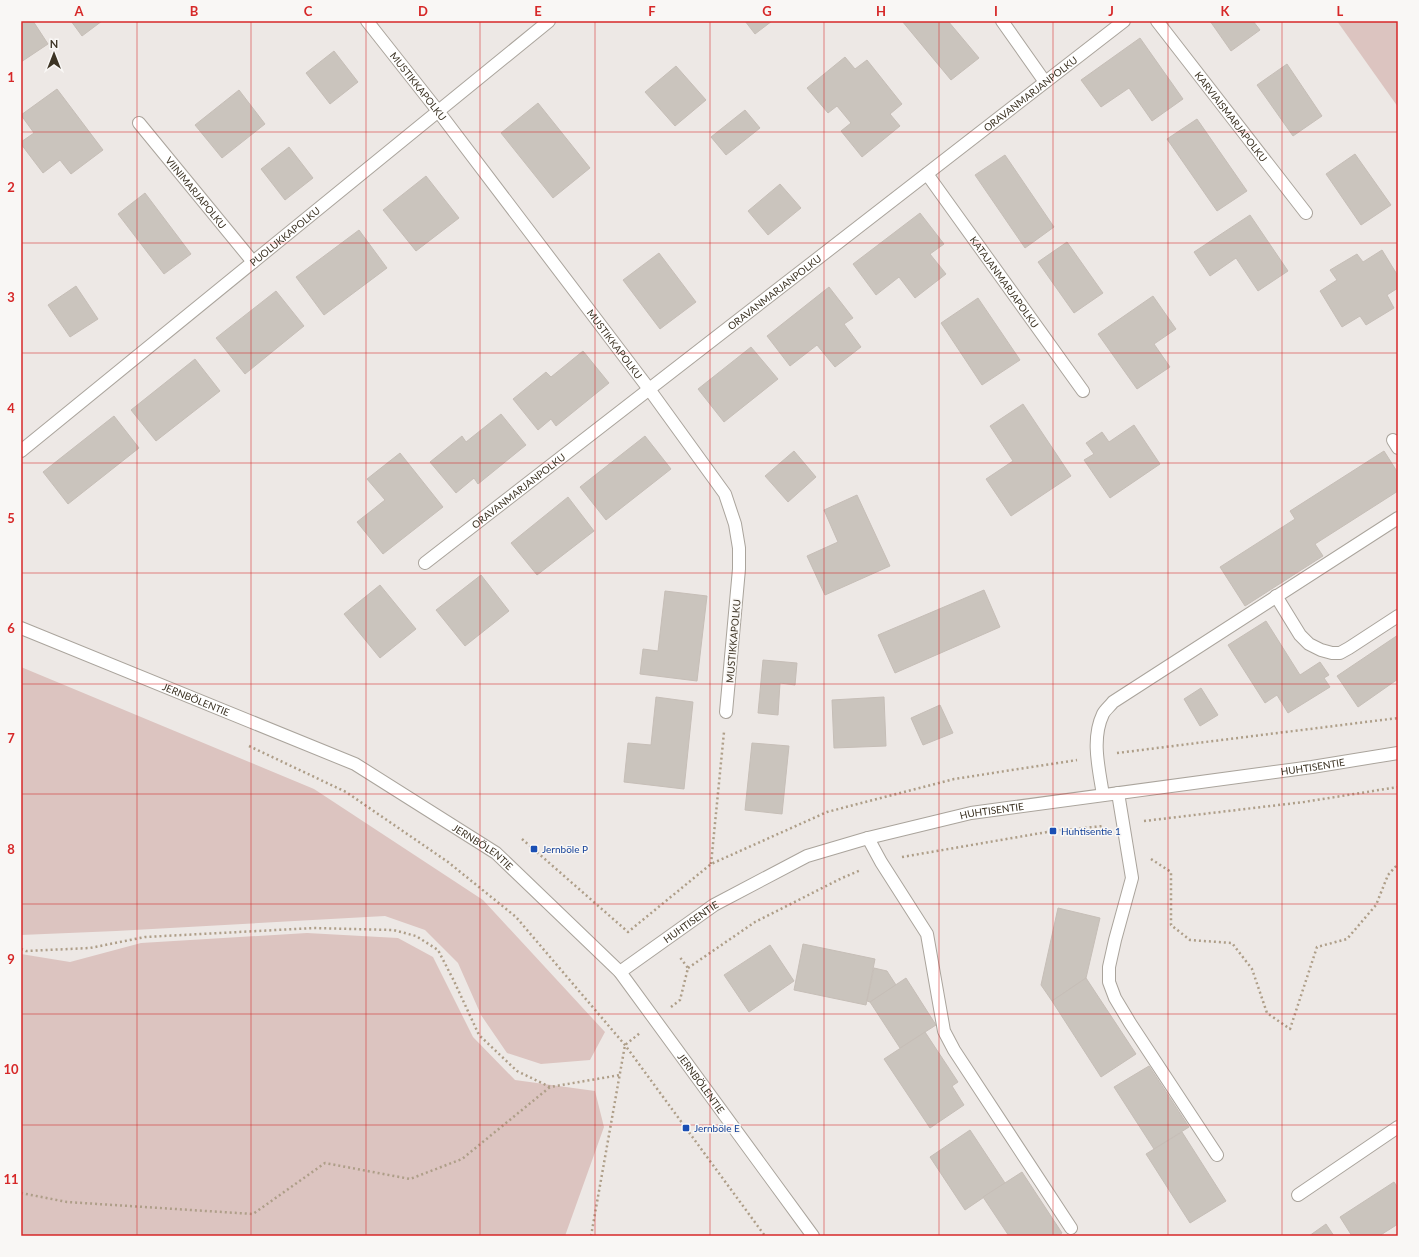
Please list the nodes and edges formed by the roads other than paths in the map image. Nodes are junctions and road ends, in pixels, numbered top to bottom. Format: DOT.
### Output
graph roads {
  1 [pos="367,21"];
  2 [pos="549,21"];
  3 [pos="1002,21"];
  4 [pos="1124,21"];
  5 [pos="1157,21"];
  6 [pos="1046,82"];
  7 [pos="438,111"];
  8 [pos="139,123"];
  9 [pos="927,174"];
  10 [pos="1306,213"];
  11 [pos="253,262"];
  12 [pos="649,389"];
  13 [pos="1083,391"];
  14 [pos="21,451"];
  15 [pos="1398,518"];
  16 [pos="425,563"];
  17 [pos="1276,596"];
  18 [pos="1398,616"];
  19 [pos="21,628"];
  20 [pos="726,712"];
  21 [pos="1398,753"];
  22 [pos="1118,793"];
  23 [pos="1103,795"];
  24 [pos="868,838"];
  25 [pos="620,972"];
  26 [pos="1398,1127"];
  27 [pos="1217,1155"];
  28 [pos="1298,1195"];
  29 [pos="1071,1228"];
  30 [pos="813,1236"];
  1 -- 7 [label="street, MUSTIKKAPOLKU"];
  2 -- 7 [label="street, PUOLUKKAPOLKU"];
  3 -- 6 [label="street"];
  4 -- 6 [label="street, ORAVANMARJANPOLKU"];
  5 -- 10 [label="street, KARVIAISMARJAPOLKU"];
  6 -- 9 [label="street, ORAVANMARJANPOLKU"];
  7 -- 11 [label="street, PUOLUKKAPOLKU"];
  7 -- 12 [label="street, MUSTIKKAPOLKU"];
  8 -- 11 [label="street, VIINIMARJAPOLKU"];
  9 -- 12 [label="street, ORAVANMARJANPOLKU"];
  9 -- 13 [label="street, KATAJANMARJAPOLKU"];
  11 -- 14 [label="street, PUOLUKKAPOLKU"];
  12 -- 16 [label="street, ORAVANMARJANPOLKU"];
  12 -- 20 [label="street, MUSTIKKAPOLKU"];
  15 -- 17 [label="street"];
  17 -- 18 [label="street"];
  17 -- 23 [label="street"];
  19 -- 25 [label="street, JERNBÖLENTIE"];
  21 -- 22 [label="street, HUHTISENTIE"];
  22 -- 23 [label="street, HUHTISENTIE"];
  22 -- 27 [label="street"];
  23 -- 24 [label="street, HUHTISENTIE"];
  24 -- 25 [label="street, HUHTISENTIE"];
  24 -- 29 [label="street"];
  25 -- 30 [label="street, JERNBÖLENTIE"];
  26 -- 28 [label="street"];
}
